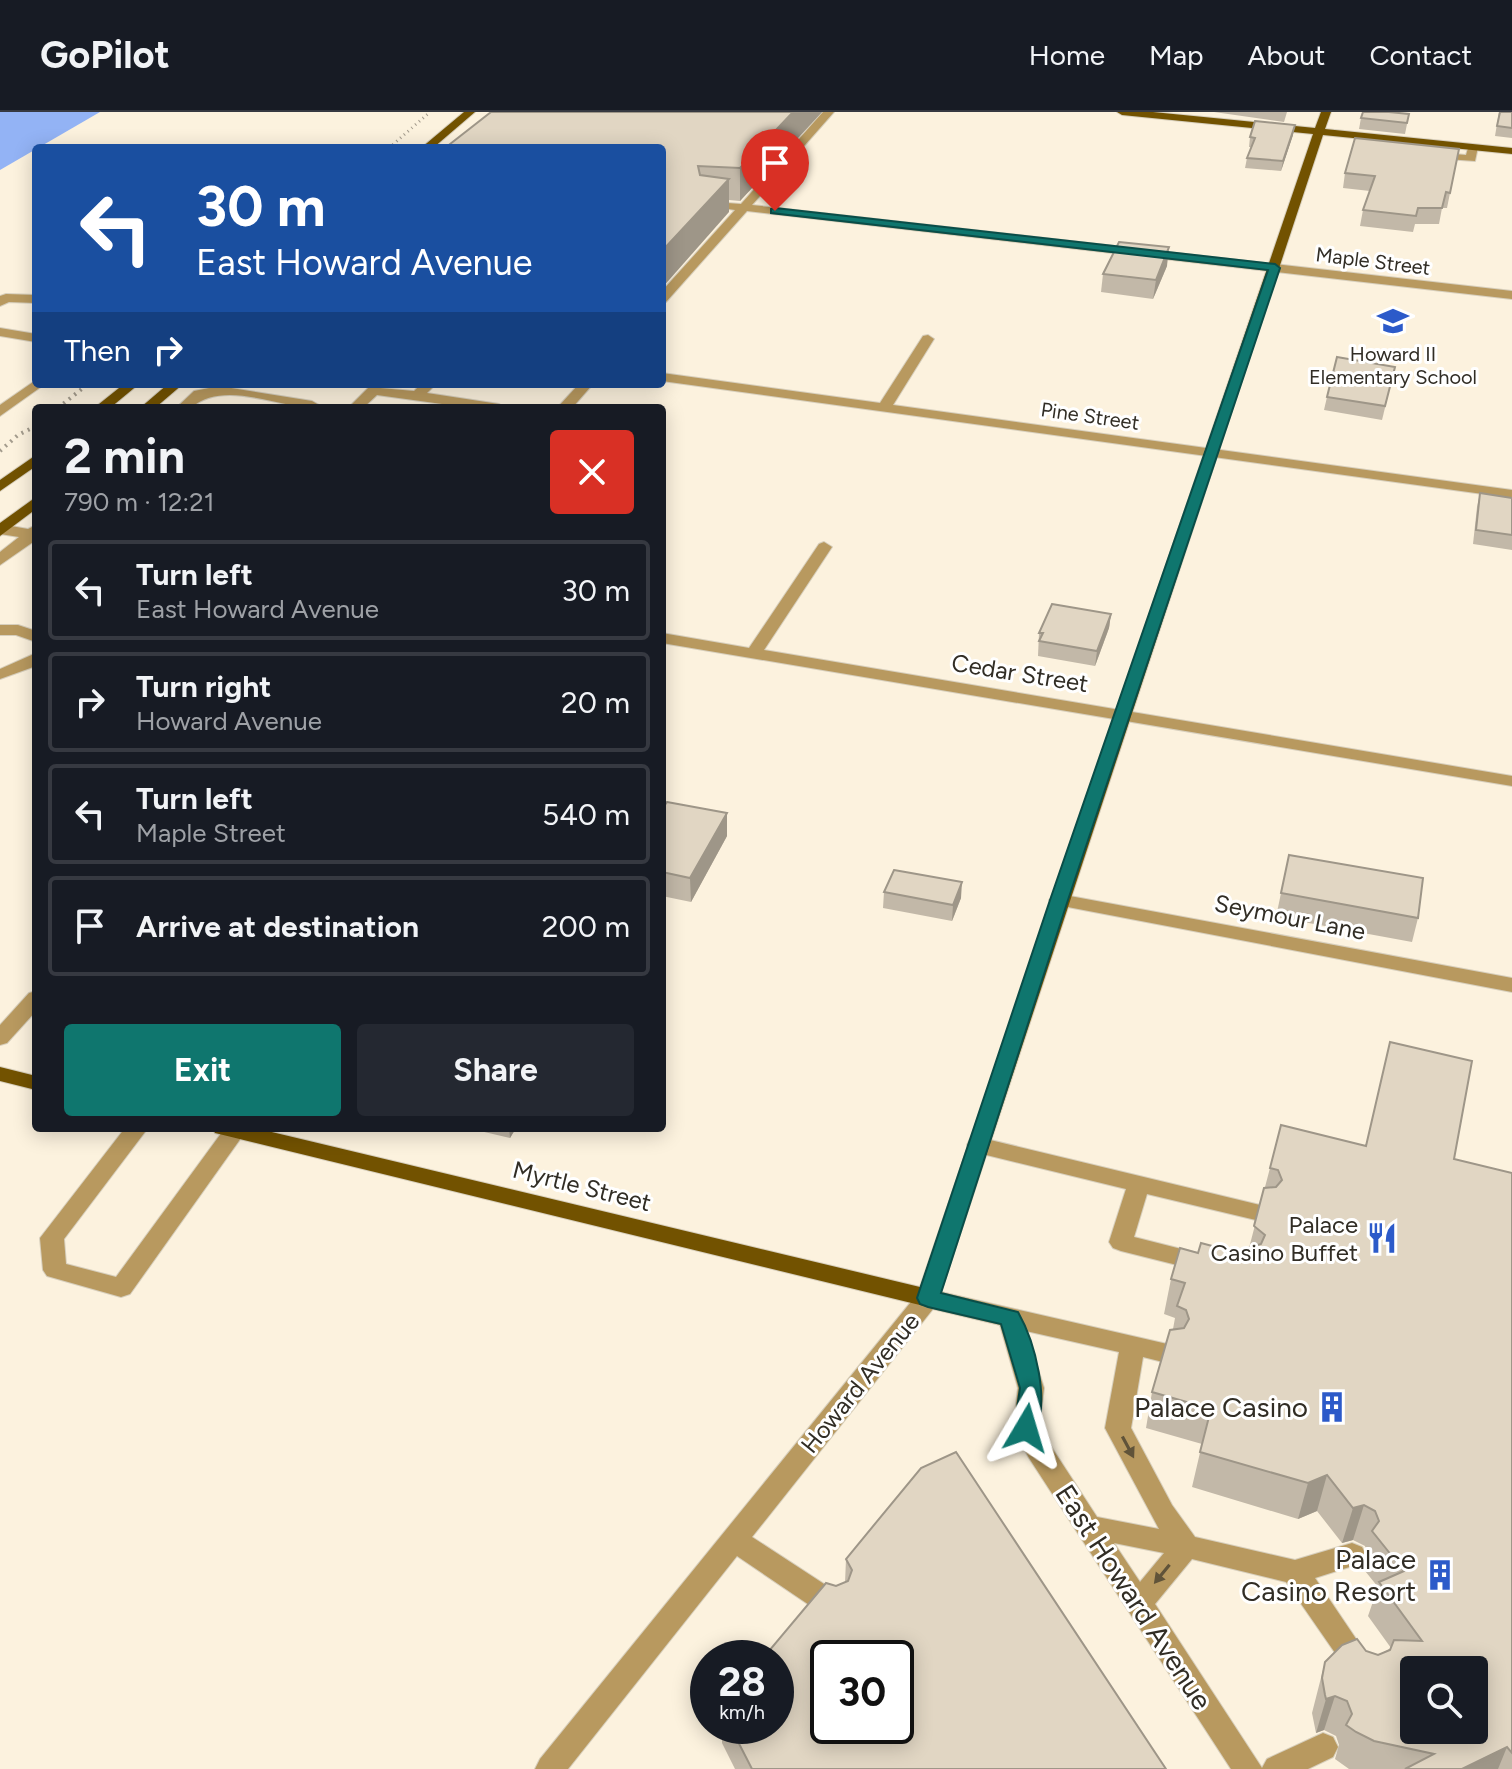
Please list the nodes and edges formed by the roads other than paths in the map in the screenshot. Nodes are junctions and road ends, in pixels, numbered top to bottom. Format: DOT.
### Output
graph roads {
  1 [pos="470,112"];
  2 [pos="829,112"];
  3 [pos="1122,112"];
  4 [pos="1326,112"];
  5 [pos="1321,132"];
  6 [pos="431,144"];
  7 [pos="1398,146"];
  8 [pos="1473,147"];
  9 [pos="1355,148"];
  10 [pos="1512,151"];
  11 [pos="705,203"];
  12 [pos="744,208"];
  13 [pos="1275,268"];
  14 [pos="666,295"];
  15 [pos="1512,295"];
  16 [pos="0,302"];
  17 [pos="32,302"];
  18 [pos="0,332"];
  19 [pos="32,337"];
  20 [pos="928,339"];
  21 [pos="666,378"];
  22 [pos="33,388"];
  23 [pos="127,388"];
  24 [pos="171,388"];
  25 [pos="425,388"];
  26 [pos="582,388"];
  27 [pos="417,396"];
  28 [pos="106,404"];
  29 [pos="152,404"];
  30 [pos="188,404"];
  31 [pos="295,404"];
  32 [pos="359,404"];
  33 [pos="472,404"];
  34 [pos="568,404"];
  35 [pos="884,408"];
  36 [pos="0,412"];
  37 [pos="1211,453"];
  38 [pos="32,462"];
  39 [pos="0,487"];
  40 [pos="1512,494"];
  41 [pos="32,504"];
  42 [pos="1,530"];
  43 [pos="32,533"];
  44 [pos="32,535"];
  45 [pos="824,547"];
  46 [pos="0,560"];
  47 [pos="0,630"];
  48 [pos="32,635"];
  49 [pos="666,639"];
  50 [pos="754,653"];
  51 [pos="32,661"];
  52 [pos="0,674"];
  53 [pos="1123,715"];
  54 [pos="1512,781"];
  55 [pos="1059,900"];
  56 [pos="1512,985"];
  57 [pos="32,1002"];
  58 [pos="0,1038"];
  59 [pos="0,1074"];
  60 [pos="32,1082"];
  61 [pos="134,1132"];
  62 [pos="228,1132"];
  63 [pos="237,1132"];
  64 [pos="978,1145"];
  65 [pos="1139,1184"];
  66 [pos="1260,1213"];
  67 [pos="1228,1268"];
  68 [pos="928,1298"];
  69 [pos="1010,1318"];
  70 [pos="1133,1345"];
  71 [pos="1167,1353"];
  72 [pos="1088,1527"];
  73 [pos="734,1539"];
  74 [pos="1186,1546"];
  75 [pos="1352,1555"];
  76 [pos="1295,1572"];
  77 [pos="1139,1603"];
  78 [pos="834,1606"];
  79 [pos="1366,1674"];
  80 [pos="1323,1747"];
  81 [pos="550,1769"];
  82 [pos="1248,1769"];
  83 [pos="1277,1769"];
  1 -- 6 [label="main road"];
  2 -- 12 [label="street"];
  3 -- 5 [label="main road"];
  4 -- 5 [label="main road, Howard Avenue"];
  5 -- 7 [label="main road"];
  5 -- 13 [label="main road, Howard Avenue"];
  7 -- 8 [label="street"];
  7 -- 9 [label="street"];
  8 -- 10 [label="main road"];
  11 -- 12 [label="street, Maple Street"];
  12 -- 13 [label="street, Maple Street"];
  12 -- 14 [label="street"];
  13 -- 15 [label="street, Maple Street"];
  13 -- 37 [label="main road, Howard Avenue"];
  16 -- 17 [label="street"];
  18 -- 19 [label="street"];
  20 -- 35 [label="street"];
  21 -- 35 [label="street, Pine Street"];
  22 -- 36 [label="street"];
  23 -- 28 [label="main road"];
  24 -- 29 [label="main road"];
  25 -- 27 [label="street"];
  26 -- 34 [label="street"];
  27 -- 32 [label="street"];
  27 -- 33 [label="street"];
  30 -- 31 [label="street"];
  35 -- 37 [label="street, Pine Street"];
  37 -- 40 [label="street, Pine Street"];
  37 -- 53 [label="main road, Howard Avenue"];
  38 -- 39 [label="main road"];
  41 -- 42 [label="main road"];
  42 -- 43 [label="street"];
  44 -- 46 [label="street"];
  45 -- 50 [label="street"];
  47 -- 48 [label="street"];
  49 -- 50 [label="street, Cedar Street"];
  50 -- 53 [label="street, Cedar Street"];
  51 -- 52 [label="street"];
  53 -- 54 [label="street, Cedar Street"];
  53 -- 55 [label="main road, Howard Avenue"];
  55 -- 56 [label="street, Seymour Lane"];
  55 -- 64 [label="main road, Howard Avenue"];
  57 -- 58 [label="street"];
  59 -- 60 [label="main road"];
  61 -- 62 [label="street"];
  63 -- 68 [label="main road, Myrtle Street"];
  64 -- 65 [label="street"];
  64 -- 68 [label="main road, Howard Avenue"];
  65 -- 66 [label="street"];
  65 -- 67 [label="street"];
  68 -- 69 [label="street"];
  68 -- 73 [label="street, Howard Avenue"];
  69 -- 70 [label="street"];
  69 -- 72 [label="street, East Howard Avenue"];
  70 -- 71 [label="street"];
  70 -- 74 [label="street, one-way"];
  72 -- 74 [label="street"];
  72 -- 77 [label="street, East Howard Avenue"];
  73 -- 78 [label="street"];
  73 -- 81 [label="street, Howard Avenue"];
  74 -- 76 [label="street"];
  74 -- 77 [label="street, one-way"];
  75 -- 76 [label="street"];
  76 -- 79 [label="street"];
  77 -- 82 [label="street, East Howard Avenue"];
  80 -- 83 [label="street"];
}
